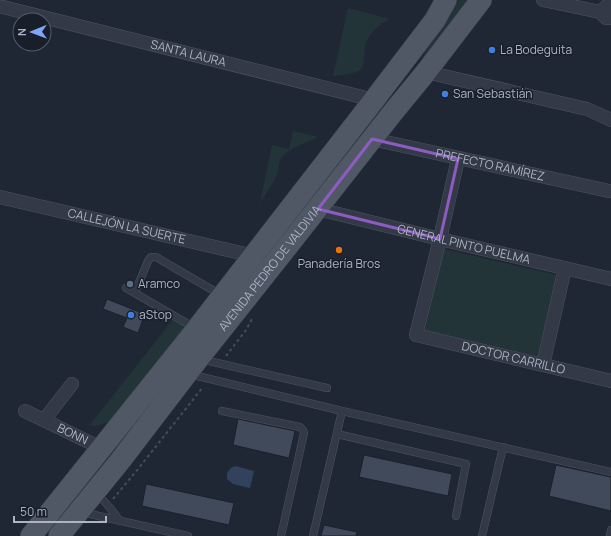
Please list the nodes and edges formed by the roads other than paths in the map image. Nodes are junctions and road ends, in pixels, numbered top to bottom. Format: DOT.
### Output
graph roads {
  1 [pos="446,0"];
  2 [pos="481,0"];
  3 [pos="543,0"];
  4 [pos="3,7"];
  5 [pos="607,12"];
  6 [pos="426,72"];
  7 [pos="374,100"];
  8 [pos="611,120"];
  9 [pos="372,140"];
  10 [pos="458,158"];
  11 [pos="313,180"];
  12 [pos="609,191"];
  13 [pos="0,197"];
  14 [pos="318,209"];
  15 [pos="440,239"];
  16 [pos="254,256"];
  17 [pos="565,268"];
  18 [pos="611,279"];
  19 [pos="126,288"];
  20 [pos="135,292"];
  21 [pos="222,296"];
  22 [pos="197,329"];
  23 [pos="544,365"];
  24 [pos="192,366"];
  25 [pos="611,381"];
  26 [pos="72,384"];
  27 [pos="327,388"];
  28 [pos="25,411"];
  29 [pos="222,411"];
  30 [pos="342,411"];
  31 [pos="44,420"];
  32 [pos="336,434"];
  33 [pos="503,447"];
  34 [pos="101,448"];
  35 [pos="611,472"];
  36 [pos="96,491"];
  37 [pos="79,512"];
  38 [pos="456,516"];
  39 [pos="120,521"];
  40 [pos="611,530"];
  41 [pos="31,536"];
  42 [pos="59,536"];
  43 [pos="188,536"];
  44 [pos="281,536"];
  45 [pos="313,536"];
  46 [pos="482,536"];
  47 [pos="610,536"];
  1 -- 7 [label="main road, AVENIDA PEDRO DE VALDIVIA"];
  2 -- 6 [label="main road, AVENIDA PEDRO DE VALDIVIA"];
  3 -- 5 [label="street"];
  4 -- 7 [label="street, SANTA LAURA"];
  6 -- 8 [label="street"];
  6 -- 9 [label="main road, AVENIDA PEDRO DE VALDIVIA"];
  7 -- 11 [label="main road, AVENIDA PEDRO DE VALDIVIA"];
  9 -- 10 [label="street, PREFECTO RAMÍREZ"];
  9 -- 14 [label="main road, AVENIDA PEDRO DE VALDIVIA"];
  10 -- 12 [label="street, PREFECTO RAMÍREZ"];
  10 -- 15 [label="street"];
  11 -- 14 [label="main road"];
  11 -- 16 [label="main road, AVENIDA PEDRO DE VALDIVIA"];
  13 -- 16 [label="street, CALLEJÓN LA SUERTE"];
  14 -- 15 [label="street, GENERAL PINTO PUELMA"];
  14 -- 24 [label="main road, AVENIDA PEDRO DE VALDIVIA"];
  15 -- 17 [label="street, GENERAL PINTO PUELMA"];
  15 -- 23 [label="street, DOCTOR CARRILLO"];
  16 -- 21 [label="main road, AVENIDA PEDRO DE VALDIVIA"];
  17 -- 18 [label="street, GENERAL PINTO PUELMA"];
  17 -- 23 [label="street"];
  19 -- 20 [label="lane"];
  20 -- 21 [label="lane"];
  20 -- 22 [label="lane"];
  21 -- 22 [label="main road, AVENIDA PEDRO DE VALDIVIA"];
  22 -- 34 [label="main road, AVENIDA PEDRO DE VALDIVIA"];
  23 -- 25 [label="street, DOCTOR CARRILLO"];
  24 -- 27 [label="lane"];
  24 -- 30 [label="lane"];
  24 -- 36 [label="main road, AVENIDA PEDRO DE VALDIVIA"];
  26 -- 31 [label="street, BONN"];
  28 -- 31 [label="street, BONN"];
  29 -- 44 [label="lane"];
  30 -- 32 [label="lane"];
  30 -- 33 [label="lane"];
  31 -- 34 [label="street, BONN"];
  32 -- 38 [label="lane"];
  32 -- 45 [label="lane"];
  33 -- 35 [label="lane"];
  33 -- 46 [label="lane"];
  34 -- 41 [label="main road, AVENIDA PEDRO DE VALDIVIA"];
  36 -- 37 [label="main road, AVENIDA PEDRO DE VALDIVIA"];
  36 -- 39 [label="lane"];
  37 -- 39 [label="lane"];
  37 -- 42 [label="main road, AVENIDA PEDRO DE VALDIVIA"];
  39 -- 43 [label="lane"];
  40 -- 47 [label="lane"];
}
